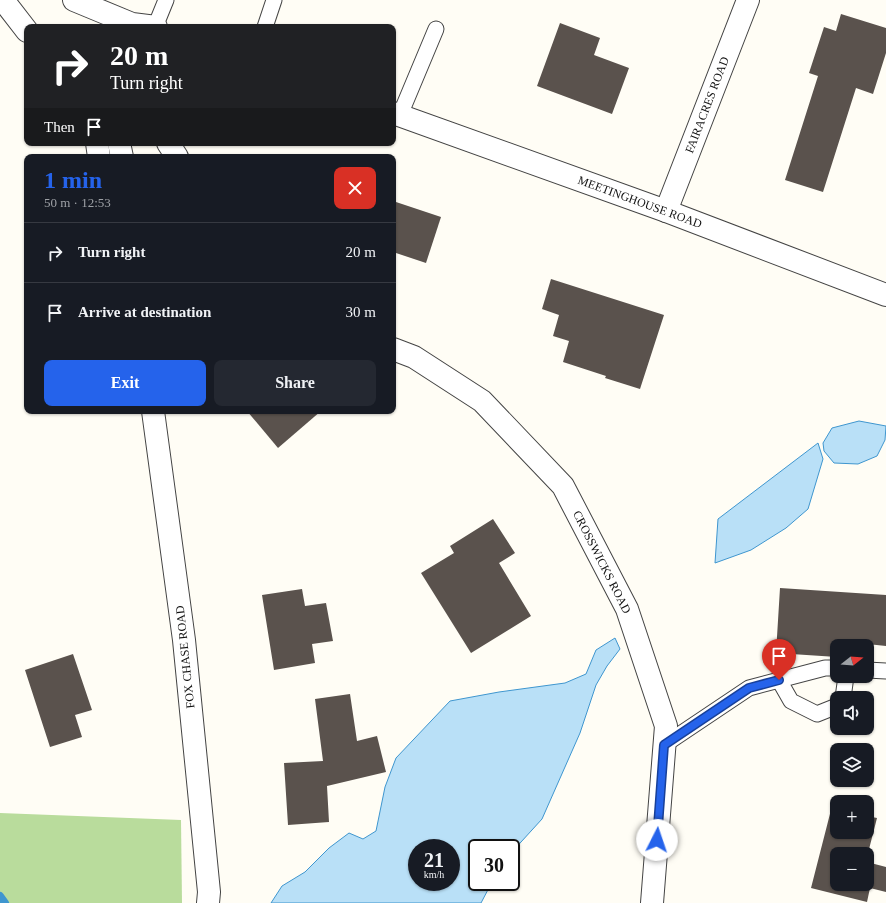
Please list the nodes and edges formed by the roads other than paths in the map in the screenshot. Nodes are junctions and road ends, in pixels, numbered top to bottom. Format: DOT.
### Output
graph roads {
  1 [pos="3,0"];
  2 [pos="74,0"];
  3 [pos="166,0"];
  4 [pos="274,0"];
  5 [pos="748,0"];
  6 [pos="109,21"];
  7 [pos="123,24"];
  8 [pos="157,24"];
  9 [pos="266,24"];
  10 [pos="24,27"];
  11 [pos="436,29"];
  12 [pos="396,114"];
  13 [pos="666,211"];
  14 [pos="886,294"];
  15 [pos="396,350"];
  16 [pos="153,414"];
  17 [pos="830,668"];
  18 [pos="874,670"];
  19 [pos="886,671"];
  20 [pos="779,680"];
  21 [pos="830,709"];
  22 [pos="664,745"];
  23 [pos="208,903"];
  24 [pos="652,903"];
  1 -- 10 [label="street"];
  2 -- 6 [label="street"];
  3 -- 8 [label="lane"];
  4 -- 9 [label="lane"];
  5 -- 13 [label="street, FAIRACRES ROAD"];
  6 -- 7 [label="street"];
  11 -- 12 [label="lane"];
  12 -- 13 [label="street, MEETINGHOUSE ROAD"];
  13 -- 14 [label="street, MEETINGHOUSE ROAD"];
  15 -- 22 [label="street, CROSSWICKS ROAD"];
  16 -- 23 [label="street, FOX CHASE ROAD"];
  17 -- 20 [label="lane"];
  18 -- 19 [label="lane"];
  20 -- 21 [label="lane"];
  20 -- 22 [label="lane"];
  22 -- 24 [label="street, CROSSWICKS ROAD"];
}
